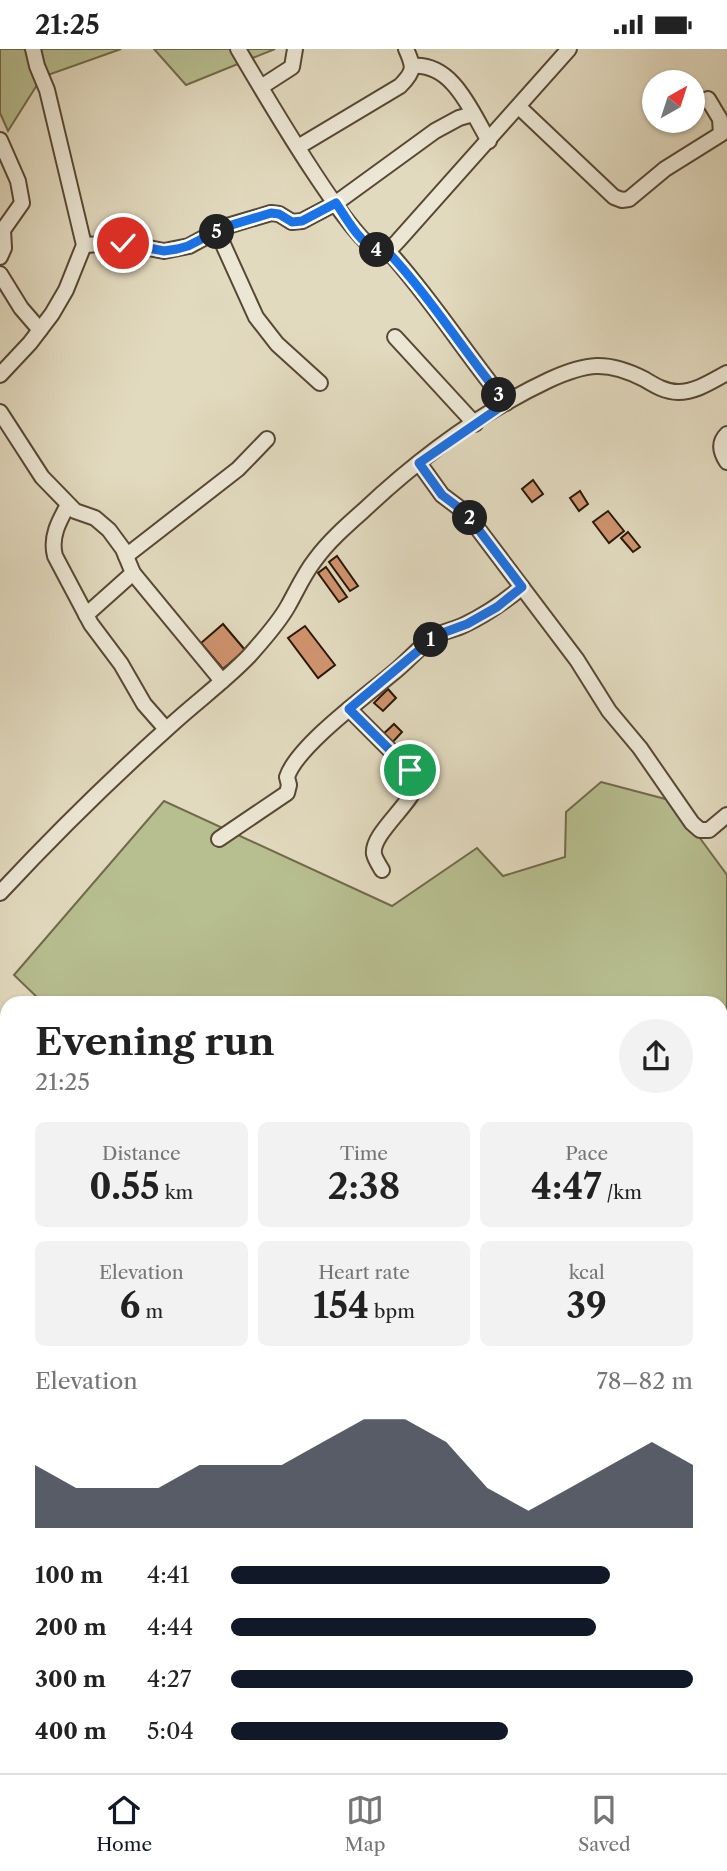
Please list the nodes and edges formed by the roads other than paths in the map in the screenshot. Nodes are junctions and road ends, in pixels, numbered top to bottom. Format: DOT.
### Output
graph roads {
  1 [pos="33,49"];
  2 [pos="238,49"];
  3 [pos="295,49"];
  4 [pos="406,49"];
  5 [pos="569,49"];
  6 [pos="413,66"];
  7 [pos="261,87"];
  8 [pos="708,99"];
  9 [pos="519,107"];
  10 [pos="473,114"];
  11 [pos="0,140"];
  12 [pos="489,141"];
  13 [pos="298,147"];
  14 [pos="336,203"];
  15 [pos="217,232"];
  16 [pos="84,244"];
  17 [pos="387,251"];
  18 [pos="0,257"];
  19 [pos="0,274"];
  20 [pos="40,330"];
  21 [pos="395,337"];
  22 [pos="727,373"];
  23 [pos="0,375"];
  24 [pos="320,383"];
  25 [pos="506,403"];
  26 [pos="0,412"];
  27 [pos="475,423"];
  28 [pos="727,434"];
  29 [pos="267,439"];
  30 [pos="727,462"];
  31 [pos="419,463"];
  32 [pos="68,505"];
  33 [pos="126,556"];
  34 [pos="133,573"];
  35 [pos="522,587"];
  36 [pos="86,615"];
  37 [pos="222,681"];
  38 [pos="349,709"];
  39 [pos="166,729"];
  40 [pos="727,815"];
  41 [pos="219,839"];
  42 [pos="382,870"];
  43 [pos="0,893"];
  1 -- 16 [label="street"];
  2 -- 7 [label="street"];
  3 -- 7 [label="street"];
  4 -- 6 [label="street"];
  5 -- 9 [label="street"];
  6 -- 10 [label="street"];
  6 -- 13 [label="street"];
  7 -- 13 [label="street"];
  8 -- 9 [label="street"];
  9 -- 12 [label="street"];
  10 -- 12 [label="street"];
  10 -- 14 [label="street"];
  11 -- 18 [label="street"];
  12 -- 17 [label="street"];
  13 -- 14 [label="street"];
  14 -- 15 [label="street"];
  14 -- 17 [label="street"];
  15 -- 16 [label="street"];
  15 -- 24 [label="street"];
  16 -- 20 [label="street"];
  17 -- 25 [label="street"];
  19 -- 20 [label="street"];
  20 -- 23 [label="street"];
  21 -- 27 [label="street"];
  22 -- 25 [label="street"];
  25 -- 27 [label="street"];
  26 -- 32 [label="street"];
  27 -- 31 [label="street"];
  28 -- 30 [label="street"];
  29 -- 33 [label="street"];
  31 -- 35 [label="street"];
  31 -- 37 [label="street"];
  32 -- 33 [label="street"];
  32 -- 36 [label="street"];
  33 -- 34 [label="street"];
  34 -- 36 [label="street"];
  34 -- 37 [label="street"];
  35 -- 38 [label="street"];
  35 -- 40 [label="street"];
  36 -- 39 [label="street"];
  37 -- 39 [label="street"];
  38 -- 41 [label="street"];
  38 -- 42 [label="street"];
  39 -- 43 [label="street"];
}
